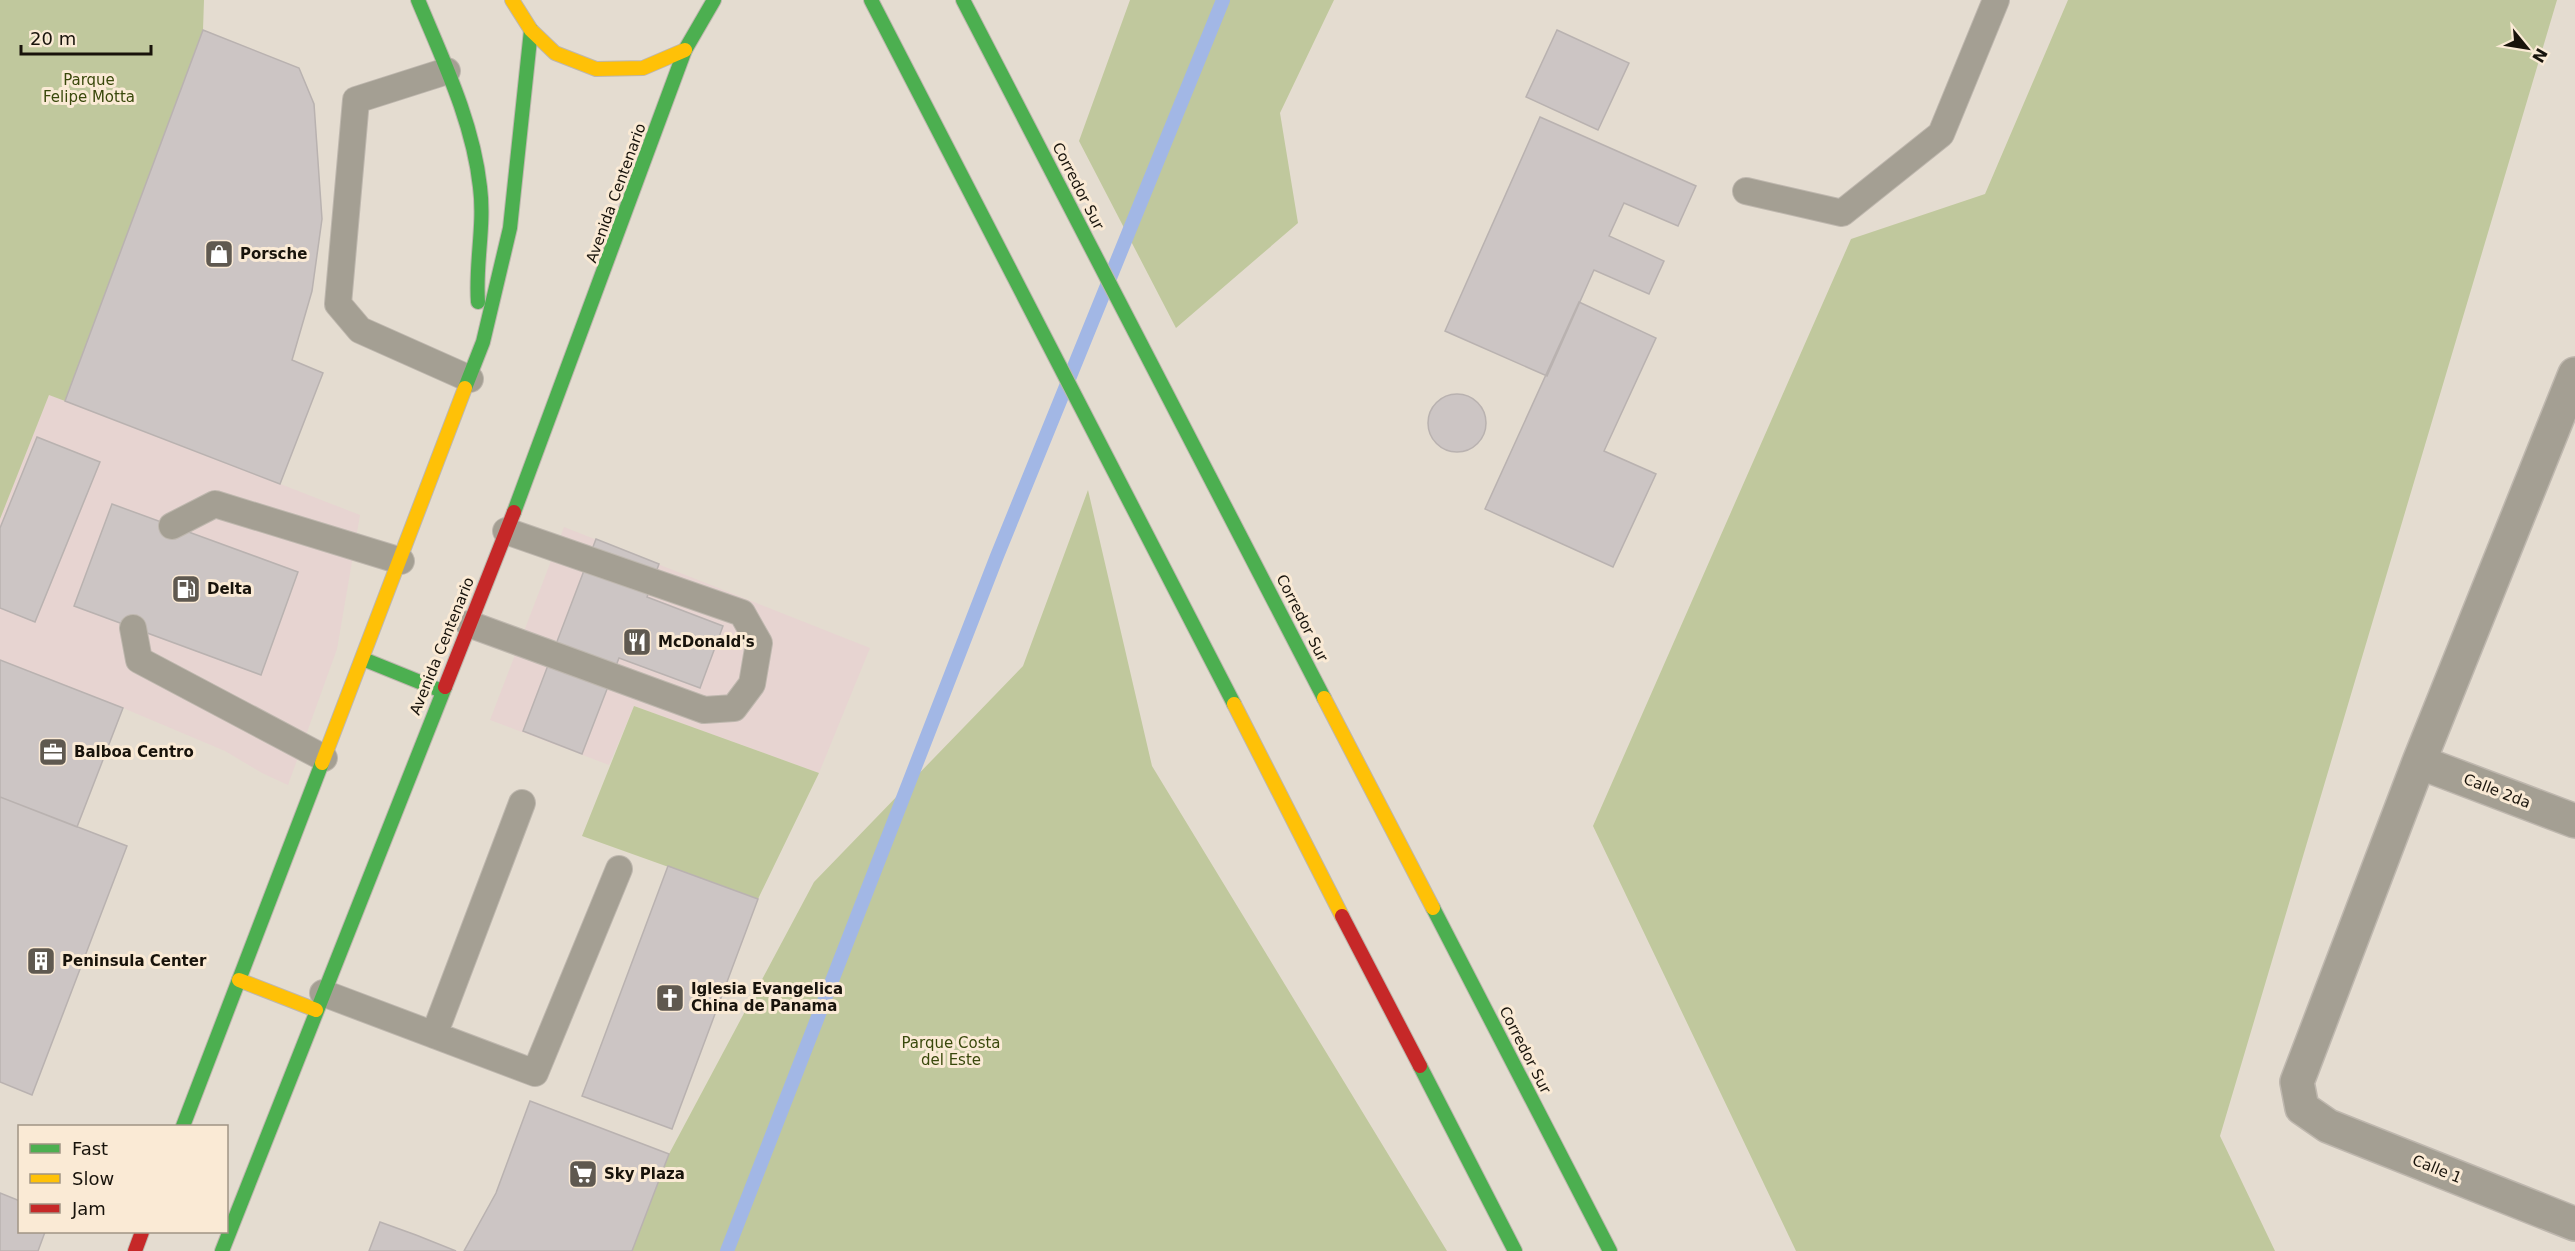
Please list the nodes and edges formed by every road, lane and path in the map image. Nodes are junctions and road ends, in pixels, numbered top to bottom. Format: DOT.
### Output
graph roads {
  1 [pos="418,0"];
  2 [pos="512,0"];
  3 [pos="714,0"];
  4 [pos="872,0"];
  5 [pos="963,0"];
  6 [pos="1996,0"];
  7 [pos="531,30"];
  8 [pos="684,50"];
  9 [pos="447,71"];
  10 [pos="1746,190"];
  11 [pos="483,342"];
  12 [pos="2575,374"];
  13 [pos="470,379"];
  14 [pos="172,526"];
  15 [pos="506,531"];
  16 [pos="401,561"];
  17 [pos="469,624"];
  18 [pos="133,628"];
  19 [pos="363,659"];
  20 [pos="442,691"];
  21 [pos="324,758"];
  22 [pos="2420,762"];
  23 [pos="522,803"];
  24 [pos="2575,821"];
  25 [pos="619,869"];
  26 [pos="239,980"];
  27 [pos="319,1002"];
  28 [pos="434,1035"];
  29 [pos="183,1125"];
  30 [pos="2575,1224"];
  31 [pos="142,1233"];
  32 [pos="135,1251"];
  33 [pos="222,1251"];
  34 [pos="1515,1251"];
  35 [pos="1610,1251"];
  1 -- 9 [label="main road"];
  2 -- 7 [label="main road"];
  3 -- 8 [label="main road, Avenida Centenario"];
  4 -- 34 [label="main road"];
  5 -- 35 [label="main road, Corredor Sur"];
  6 -- 10 [label="lane"];
  7 -- 8 [label="main road"];
  7 -- 11 [label="main road"];
  8 -- 15 [label="main road, Avenida Centenario"];
  9 -- 11 [label="main road"];
  9 -- 13 [label="lane"];
  11 -- 13 [label="main road"];
  12 -- 22 [label="street"];
  13 -- 16 [label="main road"];
  14 -- 16 [label="lane"];
  15 -- 17 [label="main road, Avenida Centenario"];
  15 -- 17 [label="lane"];
  16 -- 19 [label="main road"];
  17 -- 20 [label="main road, Avenida Centenario"];
  18 -- 21 [label="lane"];
  19 -- 20 [label="main road"];
  19 -- 21 [label="main road"];
  20 -- 27 [label="main road, Avenida Centenario"];
  21 -- 26 [label="main road"];
  22 -- 24 [label="street, Calle 2da"];
  22 -- 30 [label="street, Calle 1"];
  23 -- 28 [label="lane"];
  25 -- 28 [label="lane"];
  26 -- 27 [label="main road"];
  26 -- 29 [label="main road"];
  27 -- 28 [label="lane"];
  27 -- 33 [label="main road, Avenida Centenario"];
  31 -- 32 [label="main road"];
}
